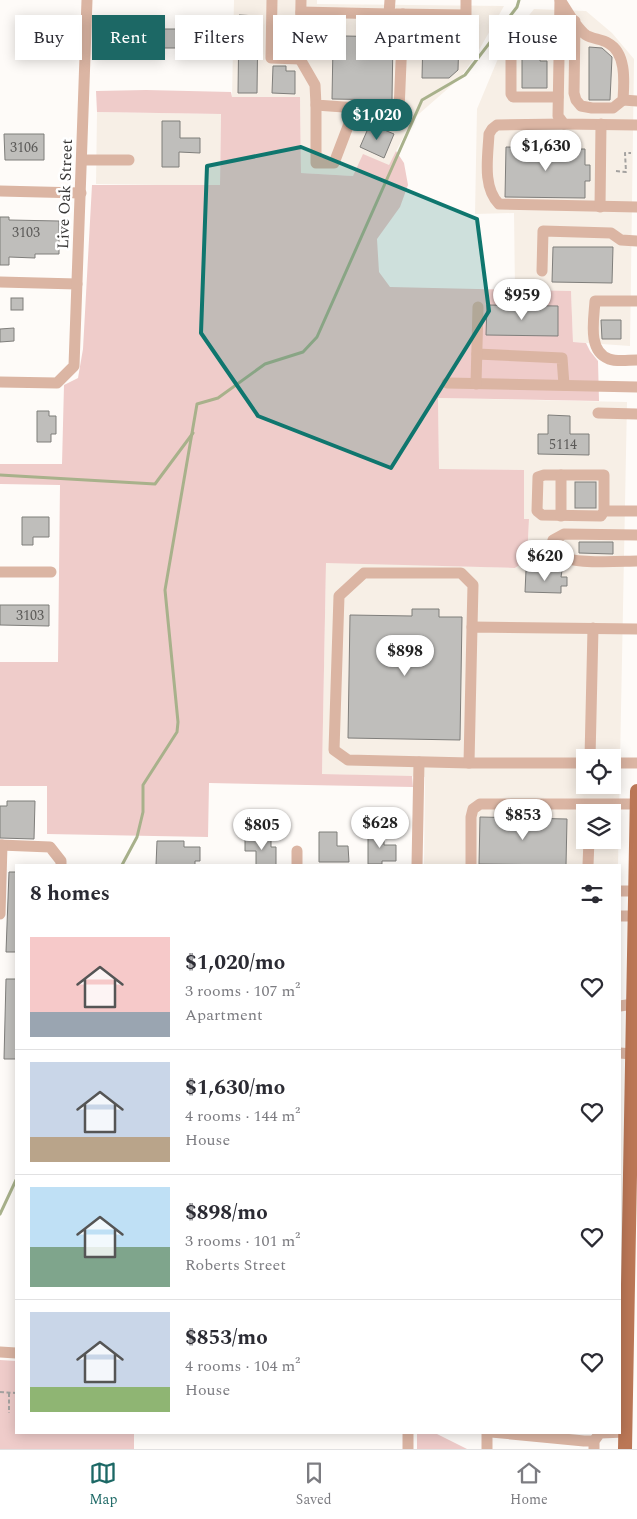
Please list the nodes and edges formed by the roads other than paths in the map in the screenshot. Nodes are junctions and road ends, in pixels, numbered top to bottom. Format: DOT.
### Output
graph roads {
  1 [pos="87,0"];
  2 [pos="272,0"];
  3 [pos="301,0"];
  4 [pos="390,0"];
  5 [pos="466,0"];
  6 [pos="560,0"];
  7 [pos="301,12"];
  8 [pos="390,14"];
  9 [pos="403,14"];
  10 [pos="301,15"];
  11 [pos="559,15"];
  12 [pos="571,15"];
  13 [pos="576,22"];
  14 [pos="273,58"];
  15 [pos="301,60"];
  16 [pos="511,60"];
  17 [pos="559,60"];
  18 [pos="574,60"];
  19 [pos="624,70"];
  20 [pos="637,71"];
  21 [pos="574,90"];
  22 [pos="558,94"];
  23 [pos="623,100"];
  24 [pos="637,101"];
  25 [pos="316,105"];
  26 [pos="355,108"];
  27 [pos="564,124"];
  28 [pos="601,124"];
  29 [pos="637,125"];
  30 [pos="82,160"];
  31 [pos="129,160"];
  32 [pos="0,191"];
  33 [pos="81,193"];
  34 [pos="600,207"];
  35 [pos="637,207"];
  36 [pos="637,241"];
  37 [pos="542,271"];
  38 [pos="0,282"];
  39 [pos="76,284"];
  40 [pos="637,301"];
  41 [pos="478,307"];
  42 [pos="477,354"];
  43 [pos="637,360"];
  44 [pos="0,382"];
  45 [pos="447,383"];
  46 [pos="476,384"];
  47 [pos="564,385"];
  48 [pos="637,387"];
  49 [pos="598,413"];
  50 [pos="637,414"];
  51 [pos="562,475"];
  52 [pos="604,511"];
  53 [pos="637,511"];
  54 [pos="561,516"];
  55 [pos="637,535"];
  56 [pos="637,562"];
  57 [pos="0,572"];
  58 [pos="51,572"];
  59 [pos="472,627"];
  60 [pos="593,628"];
  61 [pos="637,629"];
  62 [pos="590,749"];
  63 [pos="419,762"];
  64 [pos="469,763"];
  65 [pos="576,763"];
  66 [pos="621,763"];
  67 [pos="637,763"];
  68 [pos="637,791"];
  69 [pos="637,804"];
  70 [pos="621,805"];
  71 [pos="576,808"];
  72 [pos="637,816"];
  73 [pos="1,845"];
  74 [pos="589,849"];
  75 [pos="297,850"];
  76 [pos="636,857"];
  77 [pos="61,864"];
  78 [pos="297,864"];
  79 [pos="417,864"];
  80 [pos="471,864"];
  81 [pos="588,864"];
  82 [pos="621,890"];
  83 [pos="636,891"];
  84 [pos="0,914"];
  85 [pos="621,916"];
  86 [pos="635,916"];
  87 [pos="635,977"];
  88 [pos="631,1008"];
  89 [pos="632,1053"];
  90 [pos="629,1111"];
  91 [pos="625,1197"];
  92 [pos="624,1267"];
  93 [pos="624,1313"];
  94 [pos="0,1352"];
  95 [pos="15,1353"];
  96 [pos="628,1376"];
  97 [pos="621,1432"];
  98 [pos="625,1432"];
  99 [pos="408,1434"];
  100 [pos="495,1434"];
  101 [pos="506,1434"];
  102 [pos="594,1445"];
  103 [pos="408,1449"];
  104 [pos="488,1449"];
  105 [pos="625,1449"];
  1 -- 30 [label="street, Live Oak Street"];
  2 -- 14 [label="street"];
  3 -- 7 [label="street"];
  4 -- 8 [label="street"];
  5 -- 9 [label="street"];
  6 -- 11 [label="street"];
  6 -- 12 [label="street"];
  7 -- 8 [label="street"];
  7 -- 10 [label="street"];
  8 -- 9 [label="street"];
  9 -- 26 [label="street"];
  13 -- 19 [label="street"];
  15 -- 25 [label="street"];
  16 -- 22 [label="street"];
  17 -- 22 [label="street"];
  18 -- 21 [label="street"];
  19 -- 20 [label="street"];
  19 -- 23 [label="street"];
  21 -- 22 [label="street"];
  21 -- 23 [label="street"];
  22 -- 27 [label="street"];
  23 -- 24 [label="street"];
  25 -- 26 [label="street"];
  25 -- 26 [label="street"];
  27 -- 28 [label="street"];
  27 -- 34 [label="street"];
  28 -- 29 [label="street"];
  28 -- 34 [label="street"];
  30 -- 31 [label="street"];
  30 -- 33 [label="street, Live Oak Street"];
  32 -- 33 [label="street"];
  33 -- 39 [label="street, Live Oak Street"];
  34 -- 35 [label="street"];
  36 -- 37 [label="street"];
  38 -- 39 [label="street"];
  39 -- 44 [label="street, Live Oak Street"];
  40 -- 43 [label="street"];
  41 -- 42 [label="street"];
  42 -- 46 [label="street"];
  42 -- 47 [label="street"];
  45 -- 46 [label="street"];
  46 -- 47 [label="street"];
  47 -- 48 [label="street"];
  49 -- 50 [label="street"];
  51 -- 52 [label="street"];
  51 -- 54 [label="street"];
  51 -- 54 [label="street"];
  52 -- 53 [label="street"];
  52 -- 54 [label="street"];
  55 -- 56 [label="street"];
  57 -- 58 [label="street"];
  59 -- 60 [label="street"];
  59 -- 63 [label="street"];
  59 -- 64 [label="street"];
  60 -- 61 [label="street"];
  60 -- 62 [label="street"];
  63 -- 64 [label="street"];
  63 -- 79 [label="street"];
  64 -- 65 [label="street"];
  66 -- 67 [label="street"];
  68 -- 69 [label="main road"];
  69 -- 70 [label="street"];
  69 -- 72 [label="main road"];
  71 -- 80 [label="street"];
  72 -- 76 [label="main road"];
  73 -- 77 [label="street"];
  73 -- 84 [label="street"];
  74 -- 81 [label="street"];
  75 -- 78 [label="street"];
  76 -- 83 [label="main road"];
  82 -- 83 [label="street"];
  83 -- 86 [label="main road"];
  85 -- 86 [label="street"];
  86 -- 87 [label="main road"];
  87 -- 88 [label="main road"];
  88 -- 89 [label="main road"];
  89 -- 90 [label="main road"];
  90 -- 91 [label="main road"];
  91 -- 92 [label="main road"];
  92 -- 93 [label="main road"];
  93 -- 96 [label="main road"];
  94 -- 95 [label="street"];
  96 -- 98 [label="main road"];
  97 -- 98 [label="street"];
  98 -- 105 [label="main road"];
  99 -- 103 [label="street"];
  100 -- 104 [label="street"];
  101 -- 102 [label="street"];
}
